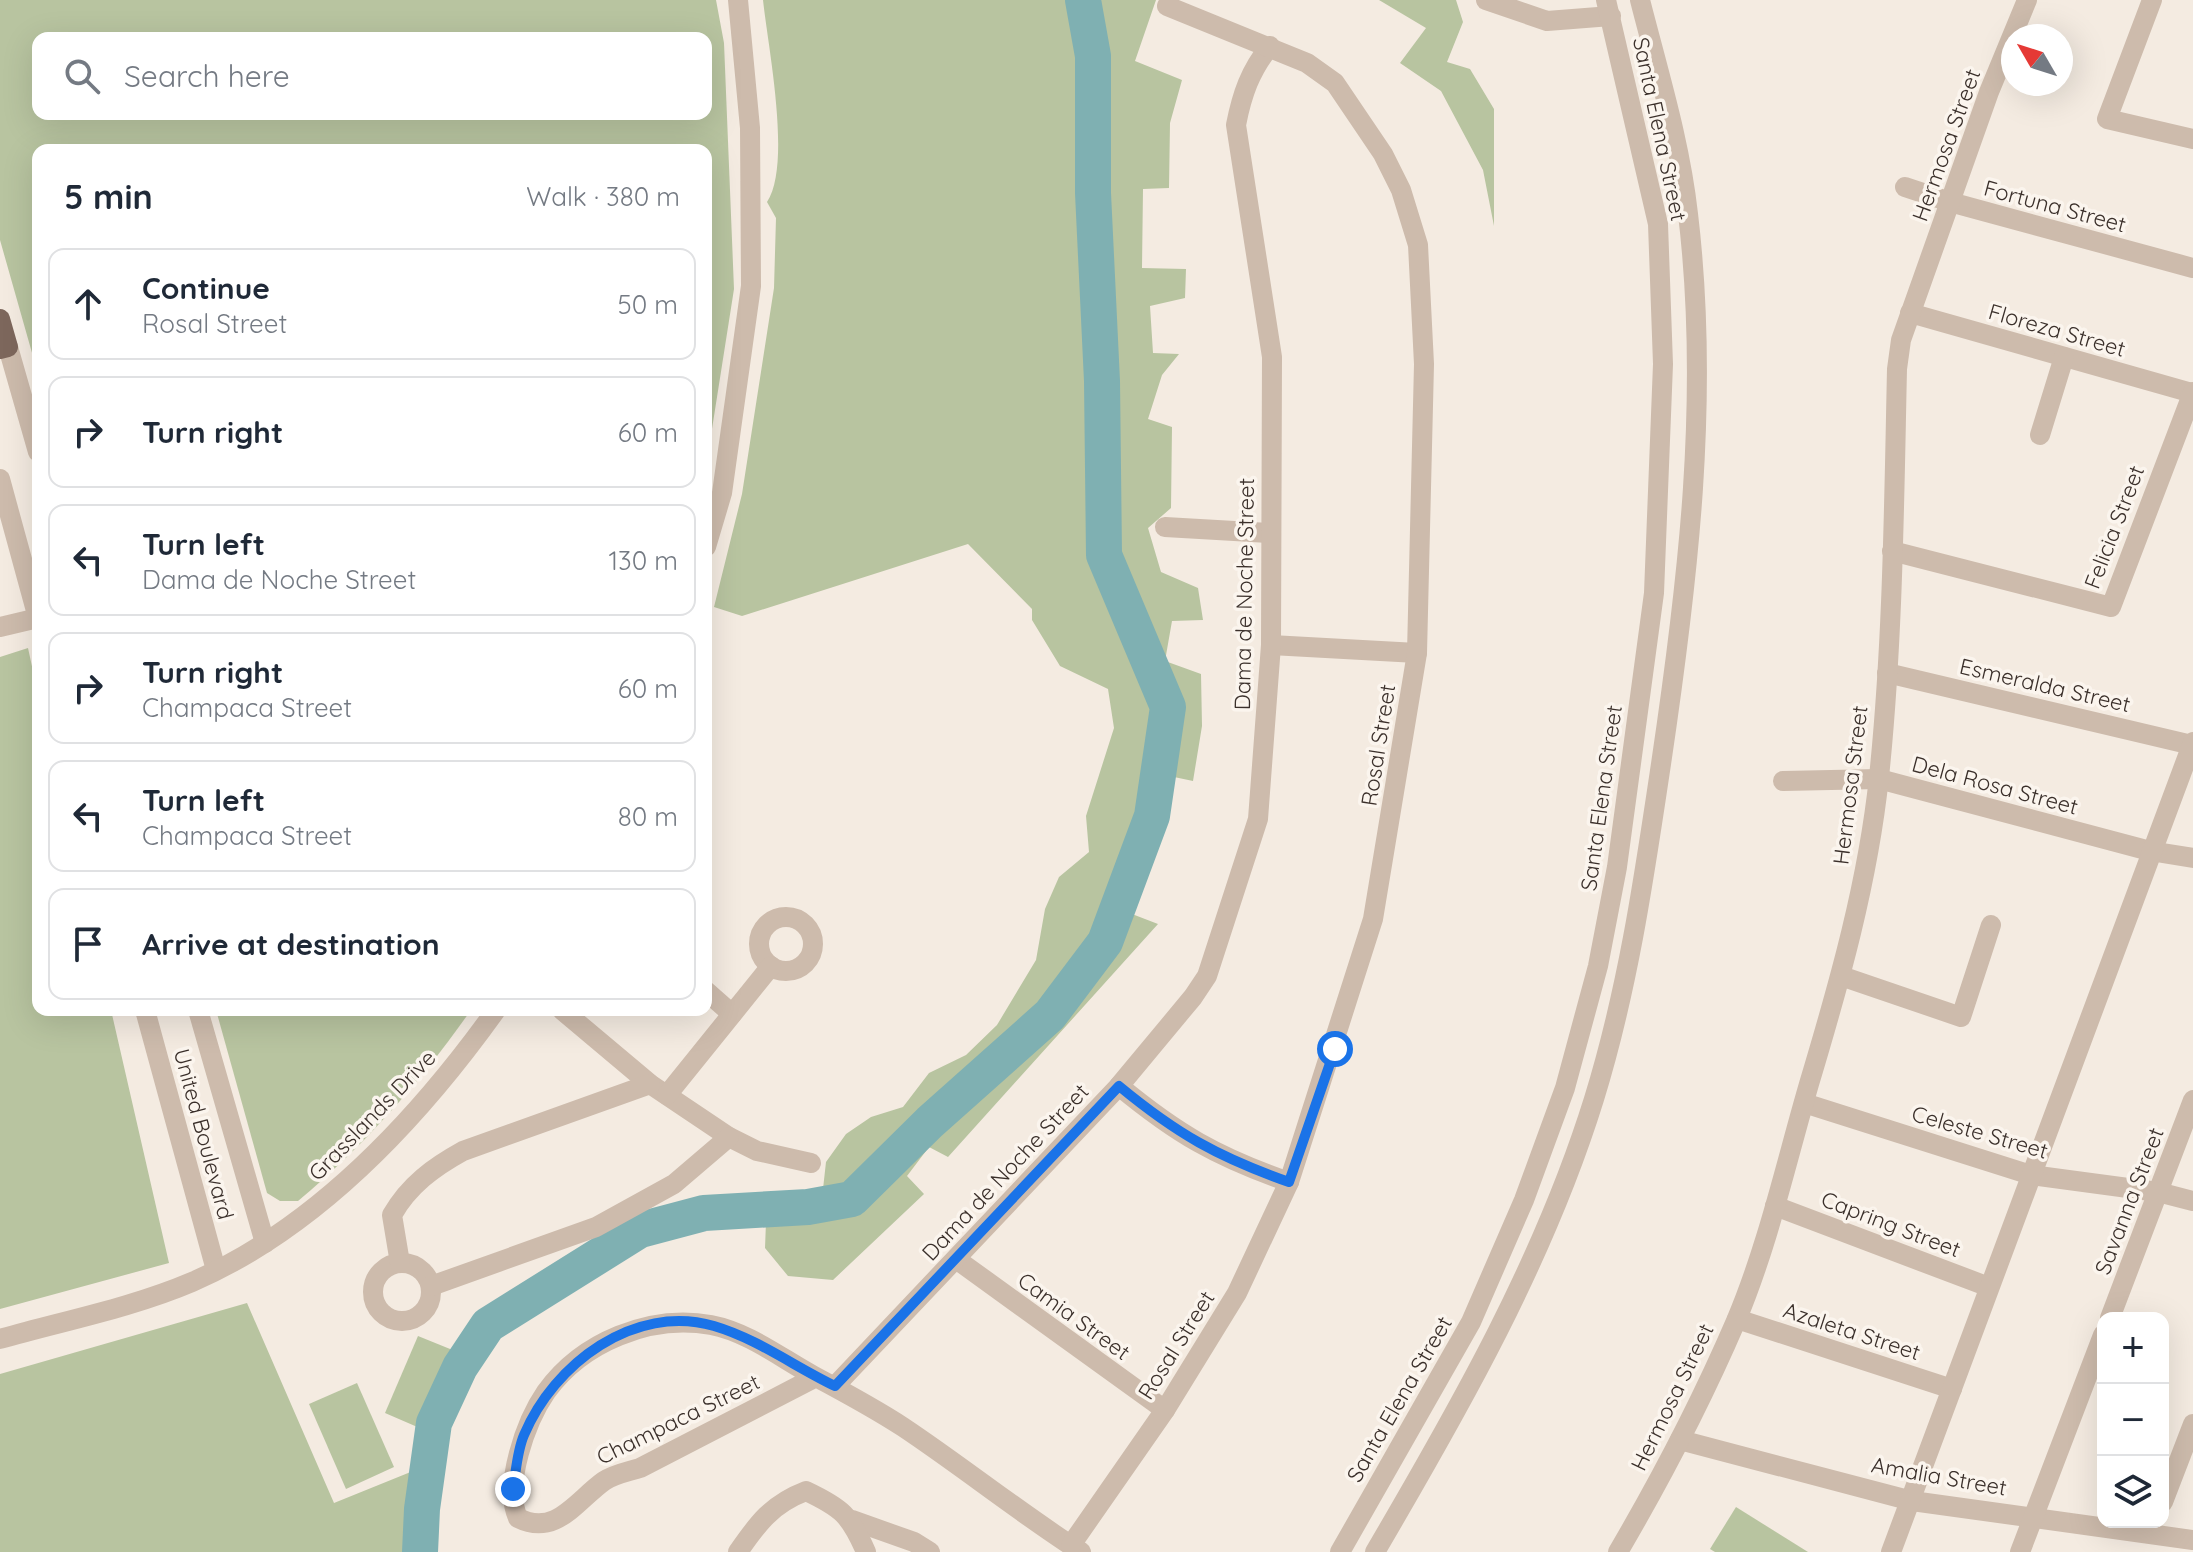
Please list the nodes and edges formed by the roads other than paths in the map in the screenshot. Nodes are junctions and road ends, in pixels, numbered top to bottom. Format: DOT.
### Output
graph roads {
  1 [pos="738,0"];
  2 [pos="1486,0"];
  3 [pos="1640,0"];
  4 [pos="2027,0"];
  5 [pos="2152,0"];
  6 [pos="1167,6"];
  7 [pos="1608,8"];
  8 [pos="1270,46"];
  9 [pos="2193,139"];
  10 [pos="1905,187"];
  11 [pos="1950,202"];
  12 [pos="2193,268"];
  13 [pos="1910,313"];
  14 [pos="0,319"];
  15 [pos="4,348"];
  16 [pos="2064,357"];
  17 [pos="2192,392"];
  18 [pos="32,434"];
  19 [pos="2040,435"];
  20 [pos="0,479"];
  21 [pos="712,527"];
  22 [pos="1165,527"];
  23 [pos="1269,533"];
  24 [pos="1892,551"];
  25 [pos="32,596"];
  26 [pos="32,619"];
  27 [pos="0,627"];
  28 [pos="1271,645"];
  29 [pos="1417,653"];
  30 [pos="1887,673"];
  31 [pos="2192,743"];
  32 [pos="1879,779"];
  33 [pos="1783,781"];
  34 [pos="2150,851"];
  35 [pos="2193,858"];
  36 [pos="1991,925"];
  37 [pos="771,966"];
  38 [pos="1841,976"];
  39 [pos="712,996"];
  40 [pos="732,1014"];
  41 [pos="147,1016"];
  42 [pos="200,1016"];
  43 [pos="491,1016"];
  44 [pos="569,1016"];
  45 [pos="1119,1086"];
  46 [pos="659,1090"];
  47 [pos="2193,1100"];
  48 [pos="1804,1103"];
  49 [pos="729,1137"];
  50 [pos="811,1163"];
  51 [pos="2031,1175"];
  52 [pos="1289,1182"];
  53 [pos="2158,1192"];
  54 [pos="2193,1201"];
  55 [pos="1775,1206"];
  56 [pos="265,1243"];
  57 [pos="956,1259"];
  58 [pos="400,1263"];
  59 [pos="216,1270"];
  60 [pos="431,1286"];
  61 [pos="1989,1287"];
  62 [pos="2112,1312"];
  63 [pos="1737,1319"];
  64 [pos="0,1339"];
  65 [pos="2097,1351"];
  66 [pos="816,1377"];
  67 [pos="835,1386"];
  68 [pos="1952,1389"];
  69 [pos="1165,1410"];
  70 [pos="2193,1424"];
  71 [pos="1680,1440"];
  72 [pos="2169,1486"];
  73 [pos="1912,1501"];
  74 [pos="2033,1517"];
  75 [pos="852,1520"];
  76 [pos="2097,1523"];
  77 [pos="2153,1528"];
  78 [pos="2193,1540"];
  79 [pos="1076,1549"];
  80 [pos="738,1552"];
  81 [pos="866,1552"];
  82 [pos="930,1552"];
  83 [pos="1340,1552"];
  84 [pos="1375,1552"];
  85 [pos="1618,1552"];
  86 [pos="1891,1552"];
  87 [pos="2020,1552"];
  1 -- 21 [label="street"];
  2 -- 7 [label="street"];
  3 -- 84 [label="street, Santa Elena Street"];
  4 -- 11 [label="street, Hermosa Street"];
  5 -- 9 [label="street"];
  6 -- 8 [label="street, Rosal Street"];
  7 -- 83 [label="street, Santa Elena Street"];
  8 -- 23 [label="street, Dama de Noche Street"];
  8 -- 29 [label="street, Rosal Street"];
  10 -- 11 [label="street, Fortuna Street"];
  11 -- 12 [label="street, Fortuna Street"];
  11 -- 13 [label="street, Hermosa Street"];
  13 -- 16 [label="street, Floreza Street"];
  13 -- 24 [label="street, Hermosa Street"];
  14 -- 15 [label="main road"];
  15 -- 18 [label="street"];
  16 -- 17 [label="street, Floreza Street"];
  16 -- 19 [label="street"];
  17 -- 24 [label="street, Felicia Street"];
  20 -- 25 [label="street"];
  22 -- 23 [label="street"];
  23 -- 28 [label="street, Dama de Noche Street"];
  24 -- 30 [label="street, Hermosa Street"];
  26 -- 27 [label="street"];
  28 -- 29 [label="street"];
  28 -- 45 [label="street, Dama de Noche Street"];
  29 -- 52 [label="street, Rosal Street"];
  30 -- 31 [label="street, Esmeralda Street"];
  30 -- 32 [label="street, Hermosa Street"];
  31 -- 34 [label="street"];
  32 -- 33 [label="street, Dela Rosa Street"];
  32 -- 34 [label="street, Dela Rosa Street"];
  32 -- 38 [label="street, Hermosa Street"];
  34 -- 35 [label="street, Dela Rosa Street"];
  34 -- 51 [label="street"];
  36 -- 38 [label="street"];
  37 -- 40 [label="street"];
  38 -- 48 [label="street, Hermosa Street"];
  39 -- 40 [label="street"];
  40 -- 46 [label="street"];
  41 -- 59 [label="street, United Boulevard"];
  42 -- 56 [label="street, United Boulevard"];
  43 -- 56 [label="street, Grasslands Drive"];
  44 -- 46 [label="street"];
  45 -- 52 [label="street"];
  45 -- 57 [label="street, Dama de Noche Street"];
  46 -- 49 [label="street"];
  46 -- 58 [label="street"];
  47 -- 53 [label="street, Savanna Street"];
  48 -- 51 [label="street, Celeste Street"];
  48 -- 55 [label="street, Hermosa Street"];
  49 -- 50 [label="street"];
  49 -- 60 [label="street"];
  51 -- 53 [label="street, Celeste Street"];
  51 -- 61 [label="street"];
  52 -- 69 [label="street, Rosal Street"];
  53 -- 54 [label="street, Celeste Street"];
  53 -- 62 [label="street, Savanna Street"];
  55 -- 61 [label="street, Capring Street"];
  55 -- 63 [label="street, Hermosa Street"];
  56 -- 59 [label="street, Grasslands Drive"];
  57 -- 67 [label="street, Dama de Noche Street"];
  57 -- 69 [label="street, Camia Street"];
  58 -- 60 [label="street"];
  58 -- 60 [label="street"];
  59 -- 64 [label="street, Grasslands Drive"];
  61 -- 68 [label="street"];
  63 -- 68 [label="street, Azaleta Street"];
  63 -- 71 [label="street, Hermosa Street"];
  65 -- 74 [label="street"];
  66 -- 66 [label="street, Champaca Street"];
  66 -- 67 [label="street"];
  67 -- 79 [label="street"];
  68 -- 73 [label="street"];
  69 -- 79 [label="street, Rosal Street"];
  70 -- 72 [label="street"];
  71 -- 73 [label="street, Amalia Street"];
  71 -- 85 [label="street, Hermosa Street"];
  73 -- 74 [label="street, Amalia Street"];
  73 -- 86 [label="street"];
  74 -- 76 [label="street, Amalia Street"];
  74 -- 87 [label="street"];
  75 -- 80 [label="street"];
  75 -- 81 [label="street"];
  75 -- 82 [label="street"];
  77 -- 78 [label="street, Amalia Street"];
}
